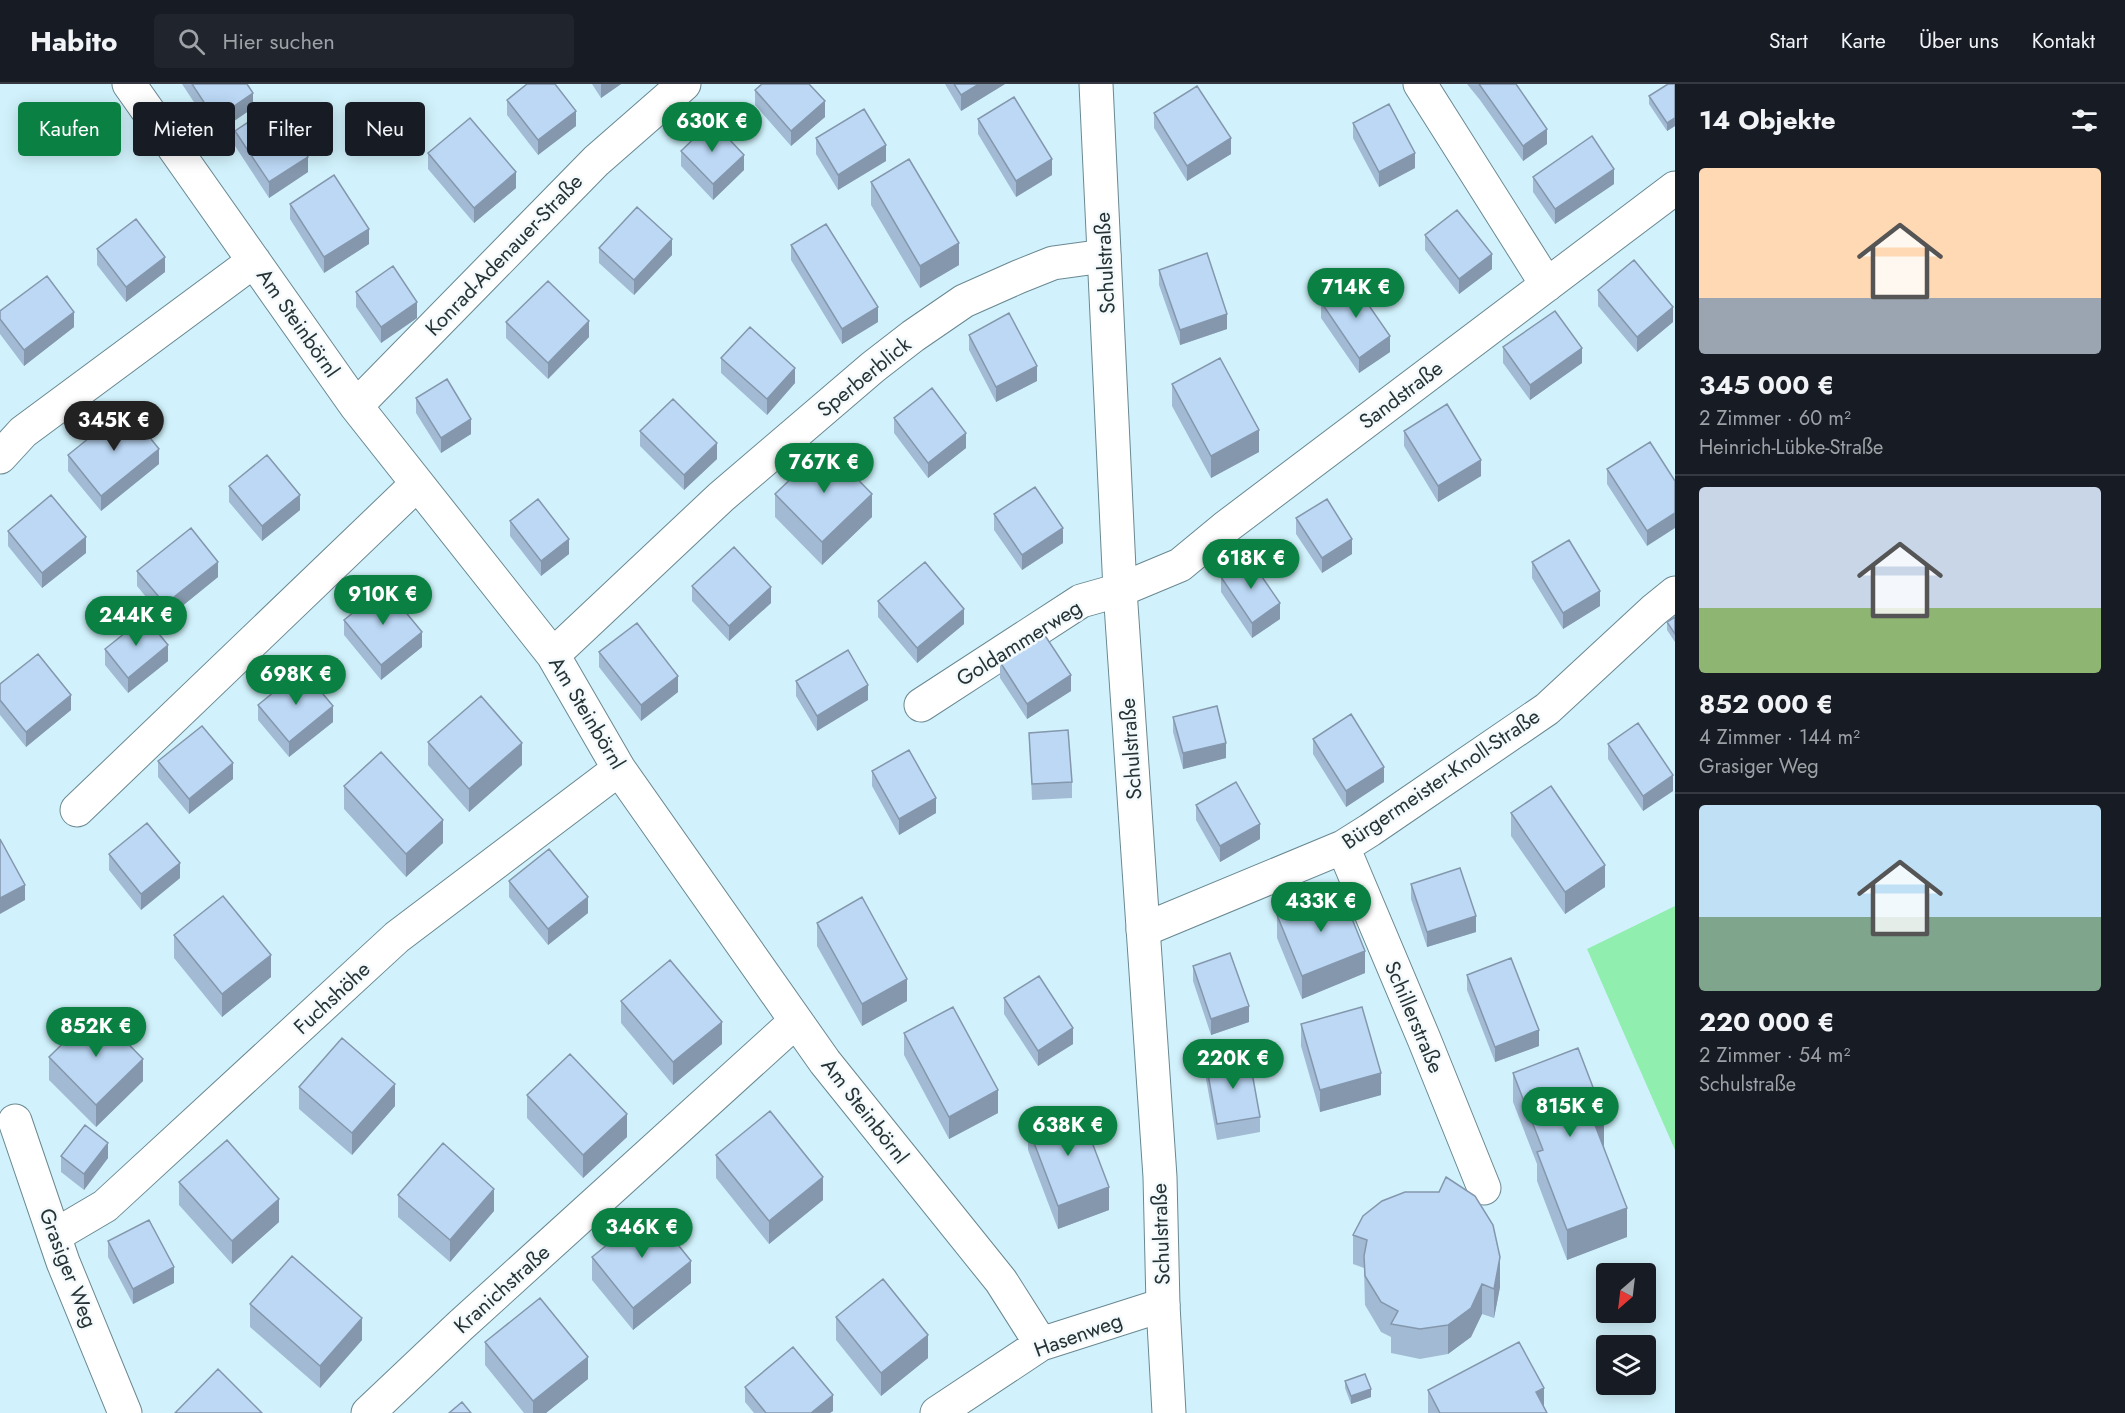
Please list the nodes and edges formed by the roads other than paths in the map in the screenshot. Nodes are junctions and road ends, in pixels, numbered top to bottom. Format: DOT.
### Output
graph roads {
  1 [pos="129,84"];
  2 [pos="684,84"];
  3 [pos="1096,84"];
  4 [pos="1420,84"];
  5 [pos="1675,188"];
  6 [pos="1104,256"];
  7 [pos="254,261"];
  8 [pos="1547,285"];
  9 [pos="356,406"];
  10 [pos="0,457"];
  11 [pos="417,484"];
  12 [pos="1120,590"];
  13 [pos="1675,593"];
  14 [pos="553,655"];
  15 [pos="921,705"];
  16 [pos="619,769"];
  17 [pos="77,810"];
  18 [pos="1343,847"];
  19 [pos="1143,930"];
  20 [pos="796,1021"];
  21 [pos="15,1121"];
  22 [pos="1484,1188"];
  23 [pos="54,1236"];
  24 [pos="1163,1305"];
  25 [pos="1041,1344"];
  26 [pos="125,1413"];
  27 [pos="368,1413"];
  28 [pos="936,1413"];
  29 [pos="1169,1413"];
  1 -- 7 [label="street, Am Steinbörnl"];
  2 -- 9 [label="street, Konrad-Adenauer-Straße"];
  3 -- 6 [label="street, Schulstraße"];
  4 -- 8 [label="street"];
  5 -- 8 [label="street, Sandstraße"];
  6 -- 12 [label="street, Schulstraße"];
  6 -- 14 [label="street, Sperberblick"];
  7 -- 9 [label="street, Am Steinbörnl"];
  7 -- 10 [label="street"];
  8 -- 12 [label="street, Sandstraße"];
  9 -- 11 [label="street, Am Steinbörnl"];
  11 -- 14 [label="street, Am Steinbörnl"];
  11 -- 17 [label="street"];
  12 -- 15 [label="street, Goldammerweg"];
  12 -- 19 [label="street, Schulstraße"];
  13 -- 18 [label="street, Bürgermeister-Knoll-Straße"];
  14 -- 16 [label="street, Am Steinbörnl"];
  16 -- 20 [label="street, Am Steinbörnl"];
  16 -- 23 [label="street, Fuchshöhe"];
  18 -- 19 [label="street, Bürgermeister-Knoll-Straße"];
  18 -- 22 [label="street, Schillerstraße"];
  19 -- 24 [label="street, Schulstraße"];
  20 -- 25 [label="street, Am Steinbörnl"];
  20 -- 27 [label="street, Kranichstraße"];
  21 -- 23 [label="street, Grasiger Weg"];
  23 -- 26 [label="street, Grasiger Weg"];
  24 -- 25 [label="street, Hasenweg"];
  24 -- 29 [label="street, Schulstraße"];
  25 -- 28 [label="street, Hasenweg"];
}
